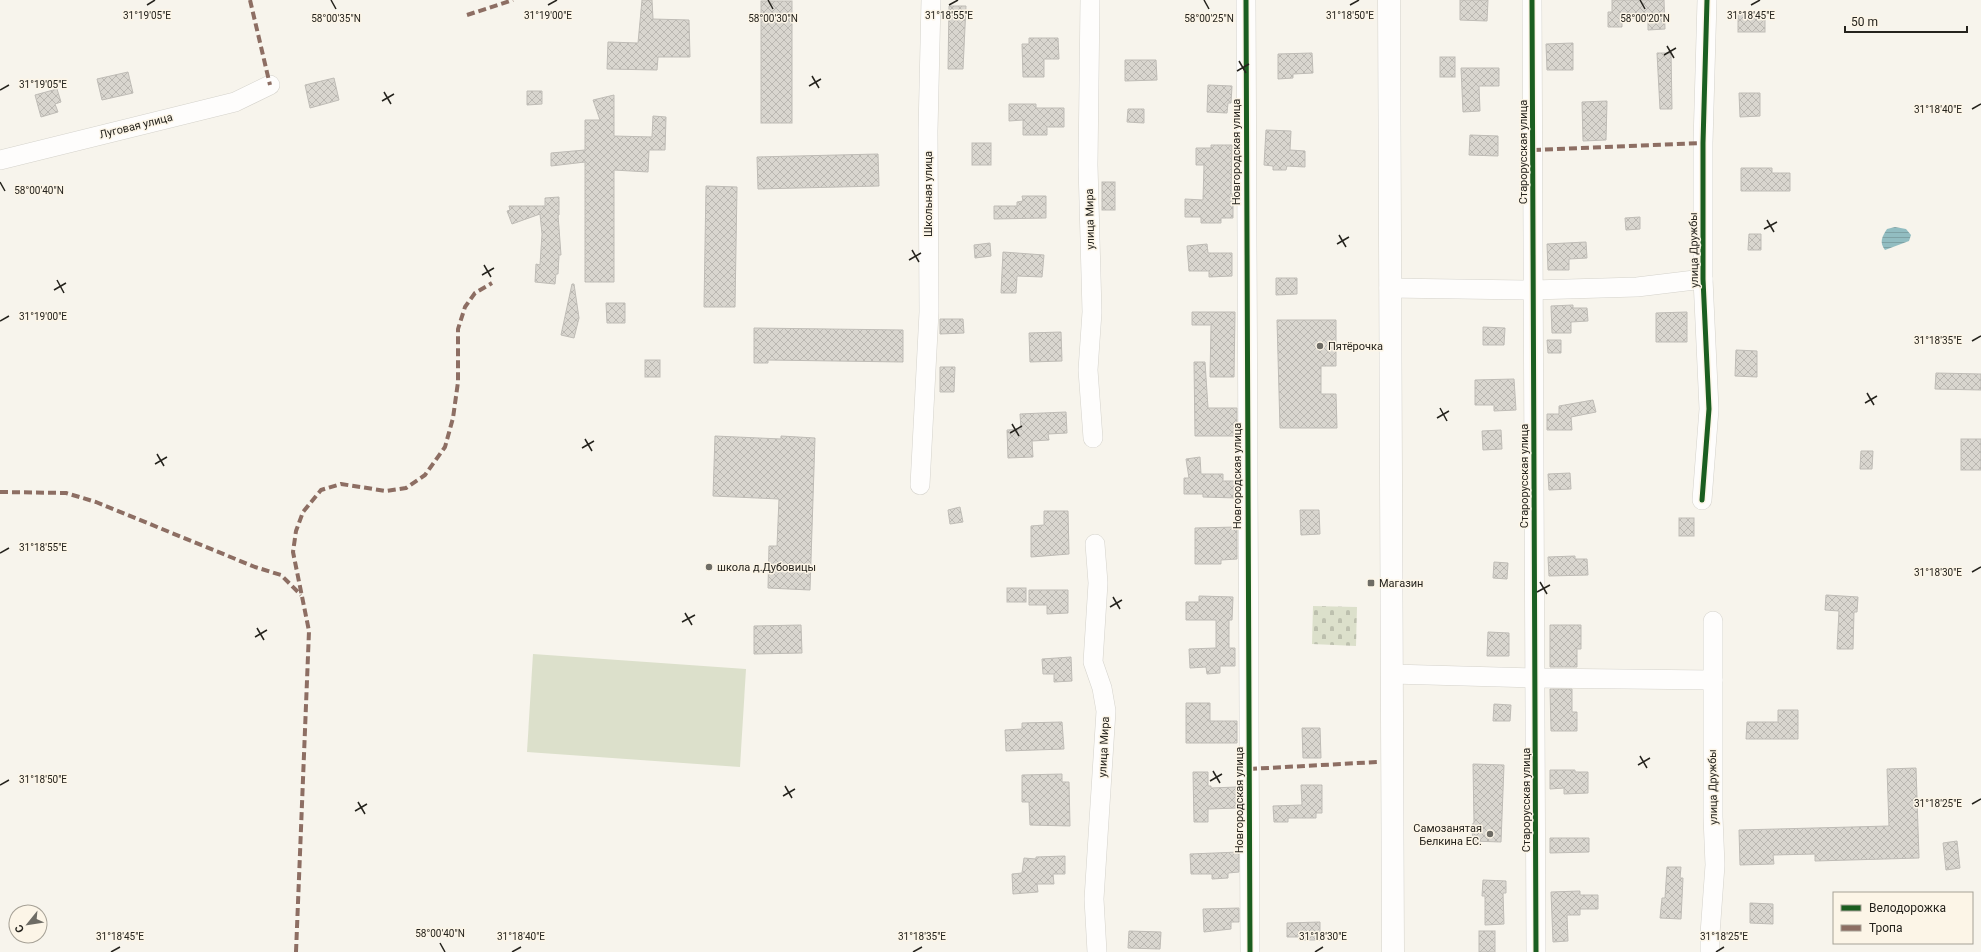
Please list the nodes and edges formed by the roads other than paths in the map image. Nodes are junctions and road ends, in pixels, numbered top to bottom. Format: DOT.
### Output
graph roads {
  1 [pos="931,0"];
  2 [pos="1090,0"];
  3 [pos="1246,0"];
  4 [pos="1389,0"];
  5 [pos="1532,0"];
  6 [pos="1707,0"];
  7 [pos="270,85"];
  8 [pos="0,160"];
  9 [pos="1703,279"];
  10 [pos="1389,288"];
  11 [pos="1533,290"];
  12 [pos="1093,438"];
  13 [pos="920,485"];
  14 [pos="1702,500"];
  15 [pos="1095,544"];
  16 [pos="1713,621"];
  17 [pos="1392,674"];
  18 [pos="1535,678"];
  19 [pos="1713,680"];
  20 [pos="1098,952"];
  21 [pos="1250,952"];
  22 [pos="1393,952"];
  23 [pos="1536,952"];
  24 [pos="1710,952"];
  1 -- 13 [label="street, Школьная улица"];
  2 -- 12 [label="street, улица Мира"];
  3 -- 21 [label="street, Новгородская улица"];
  4 -- 10 [label="main road"];
  5 -- 11 [label="street, Старорусская улица"];
  6 -- 9 [label="street, улица Дружбы"];
  7 -- 8 [label="street, Луговая улица"];
  9 -- 11 [label="street"];
  9 -- 14 [label="street, улица Дружбы"];
  10 -- 11 [label="street"];
  10 -- 17 [label="main road"];
  11 -- 18 [label="street, Старорусская улица"];
  15 -- 20 [label="street, улица Мира"];
  16 -- 19 [label="street, улица Дружбы"];
  17 -- 18 [label="street"];
  17 -- 22 [label="main road"];
  18 -- 19 [label="street"];
  18 -- 23 [label="street, Старорусская улица"];
  19 -- 24 [label="street, улица Дружбы"];
}
